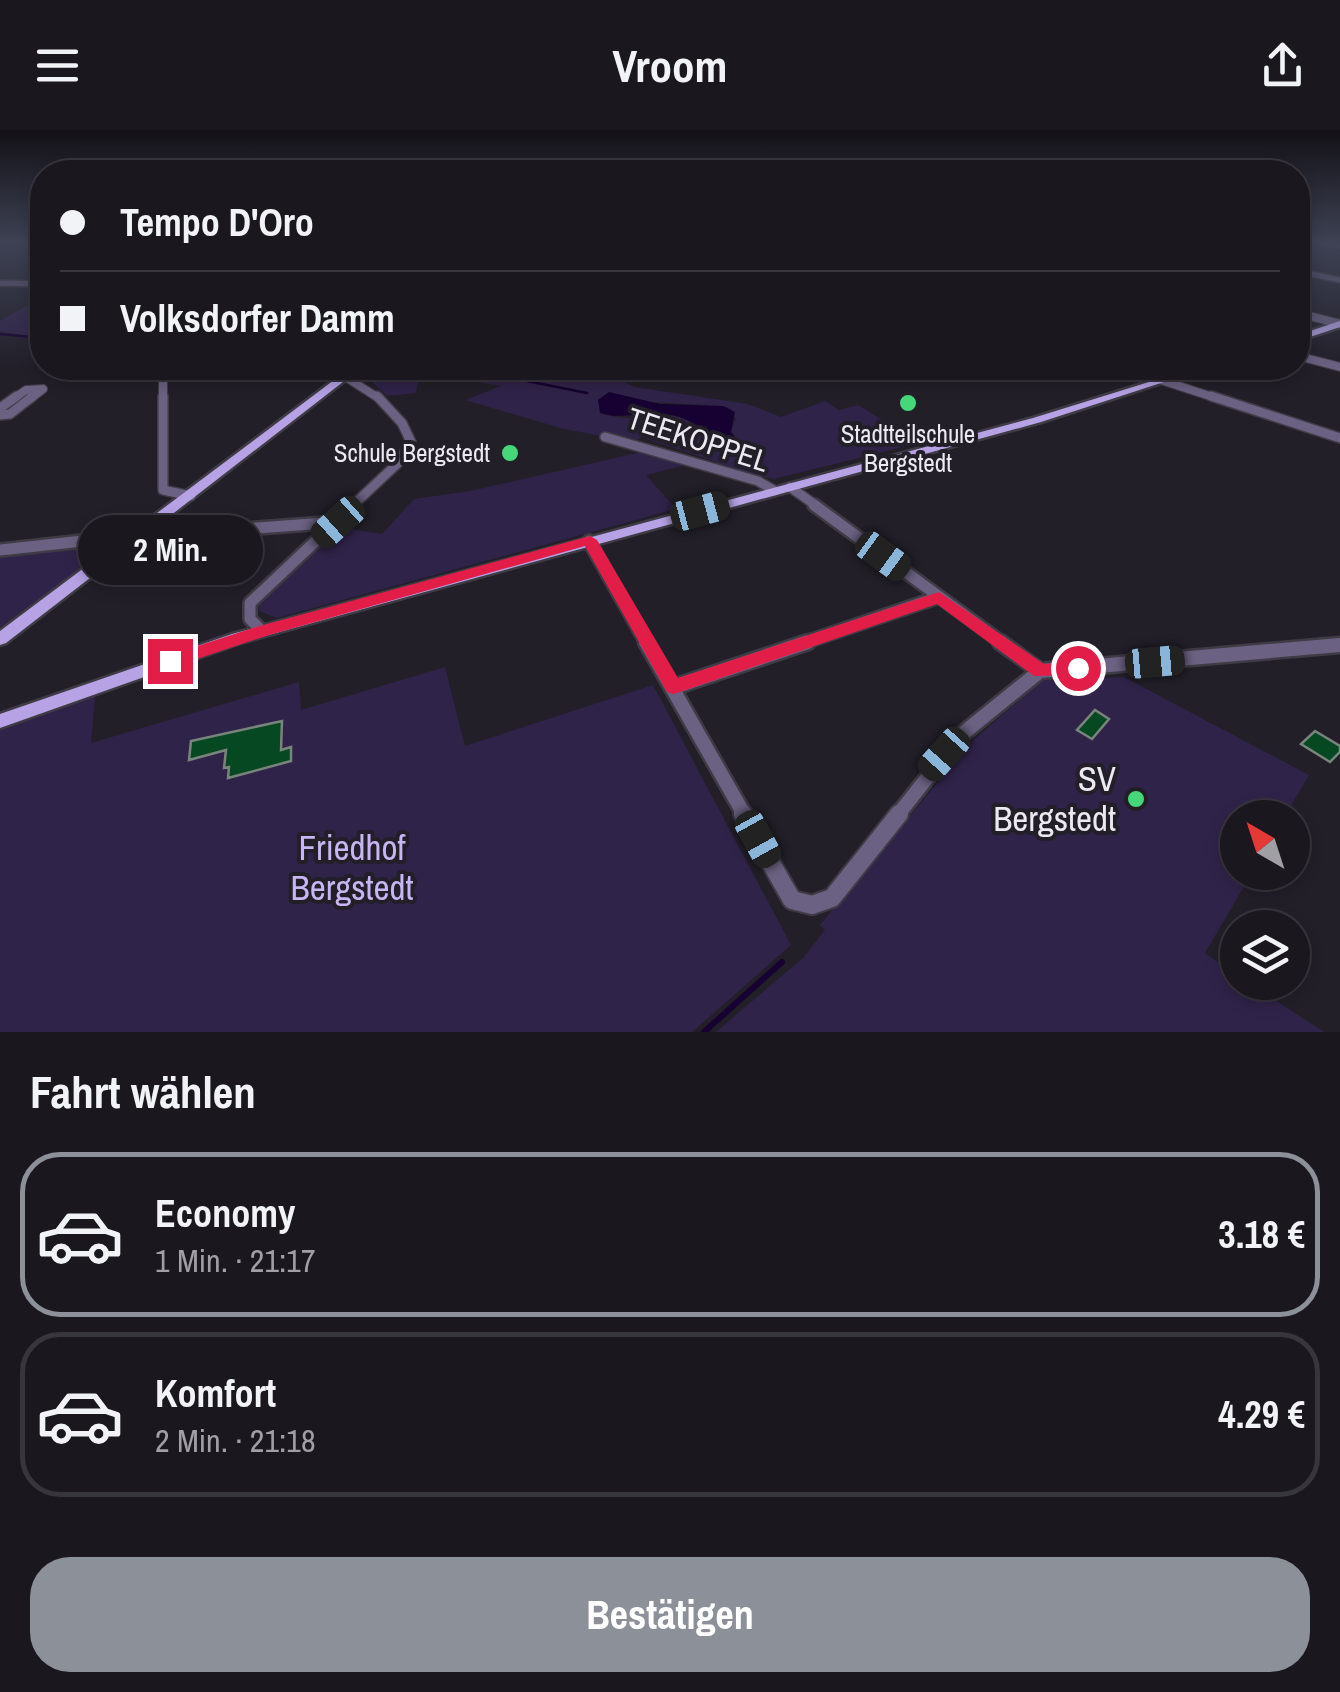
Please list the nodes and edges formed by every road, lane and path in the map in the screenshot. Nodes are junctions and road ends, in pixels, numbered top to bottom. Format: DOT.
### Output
graph roads {
  1 [pos="1310,316"];
  2 [pos="1340,324"];
  3 [pos="1310,334"];
  4 [pos="1310,359"];
  5 [pos="1340,367"];
  6 [pos="163,380"];
  7 [pos="339,380"];
  8 [pos="355,380"];
  9 [pos="1158,380"];
  10 [pos="1164,380"];
  11 [pos="1161,381"];
  12 [pos="4,412"];
  13 [pos="0,428"];
  14 [pos="605,437"];
  15 [pos="1340,438"];
  16 [pos="782,489"];
  17 [pos="190,496"];
  18 [pos="338,522"];
  19 [pos="143,533"];
  20 [pos="590,540"];
  21 [pos="129,543"];
  22 [pos="0,550"];
  23 [pos="939,597"];
  24 [pos="262,631"];
  25 [pos="0,638"];
  26 [pos="1340,645"];
  27 [pos="1040,671"];
  28 [pos="674,687"];
  29 [pos="0,721"];
  1 -- 2 [label="street"];
  2 -- 3 [label="main road"];
  4 -- 5 [label="street"];
  6 -- 17 [label="street"];
  7 -- 17 [label="main road"];
  8 -- 18 [label="street"];
  9 -- 11 [label="street"];
  10 -- 11 [label="main road"];
  11 -- 15 [label="street"];
  11 -- 16 [label="main road"];
  12 -- 13 [label="street"];
  14 -- 16 [label="street, TEEKOPPEL"];
  16 -- 20 [label="main road"];
  16 -- 23 [label="street, TEEKOPPEL"];
  17 -- 19 [label="main road"];
  18 -- 19 [label="street"];
  18 -- 24 [label="street"];
  19 -- 21 [label="main road"];
  20 -- 24 [label="main road"];
  20 -- 28 [label="street"];
  21 -- 22 [label="street"];
  21 -- 25 [label="main road"];
  23 -- 27 [label="street, TEEKOPPEL"];
  23 -- 28 [label="street"];
  24 -- 29 [label="main road"];
  26 -- 27 [label="street"];
  27 -- 28 [label="street"];
}
